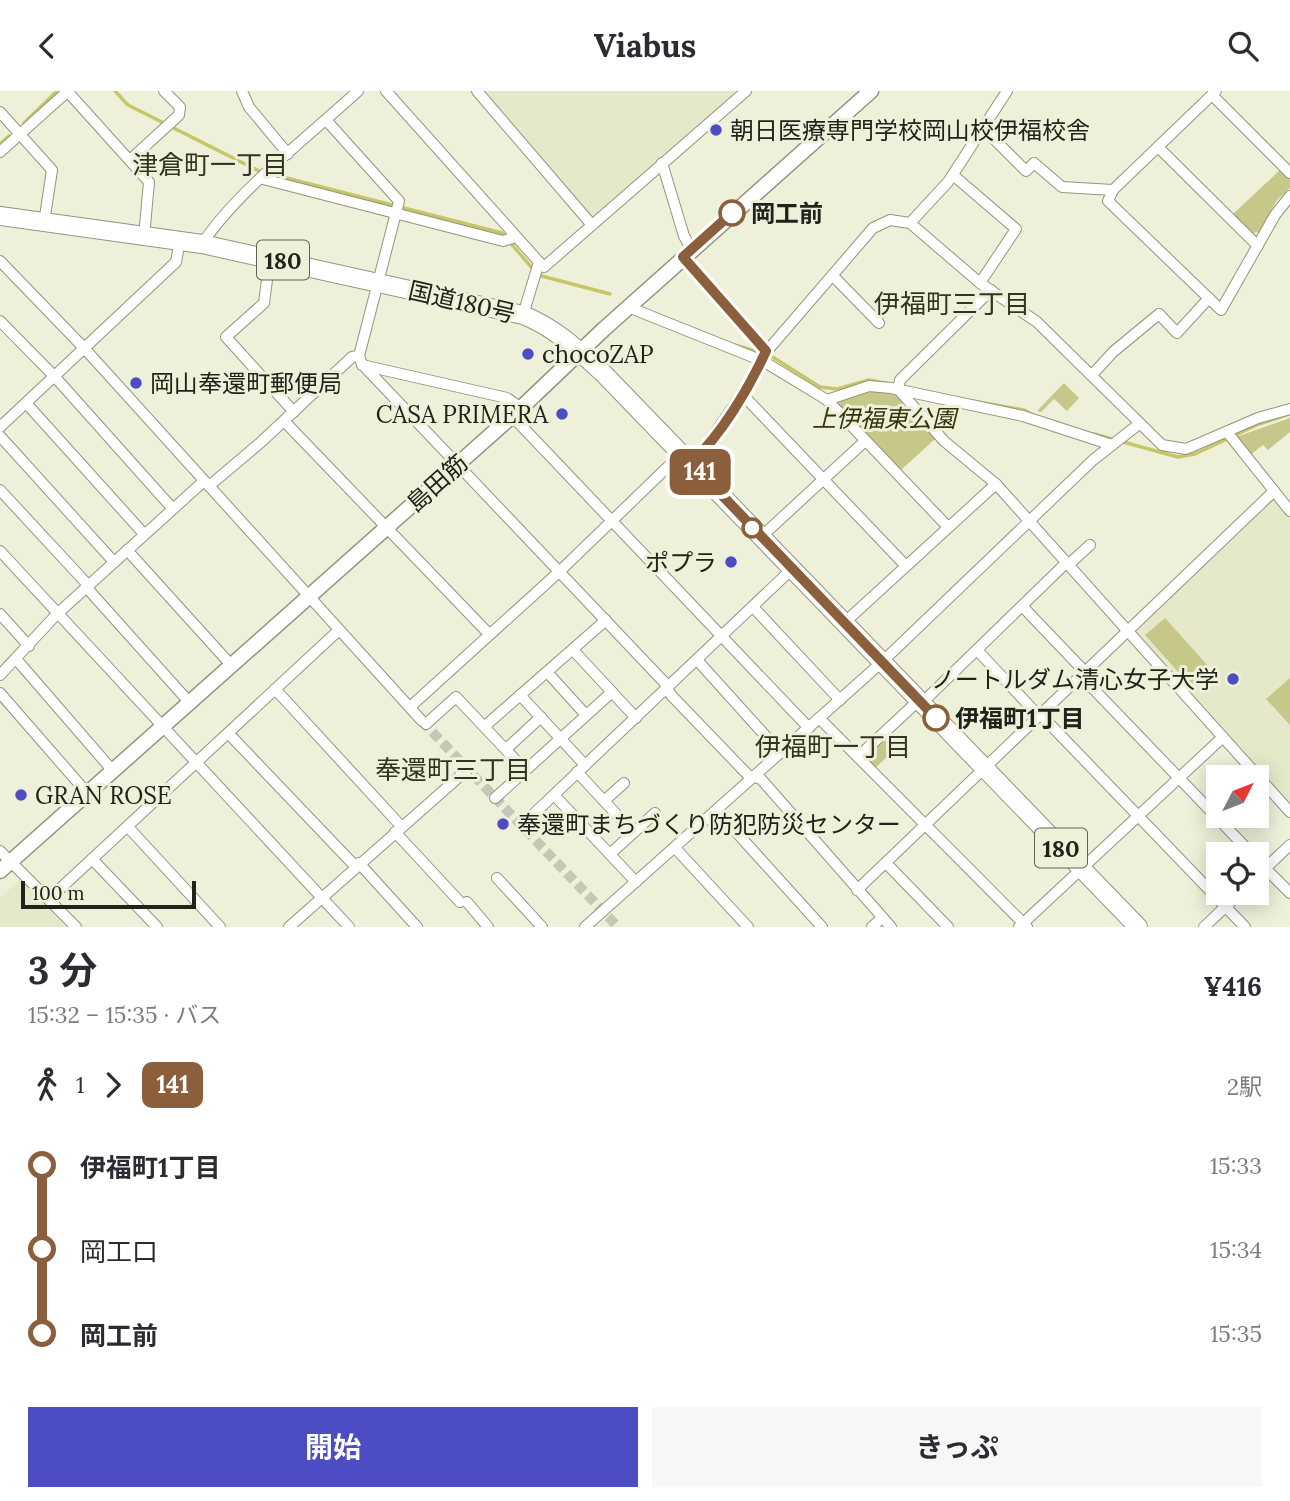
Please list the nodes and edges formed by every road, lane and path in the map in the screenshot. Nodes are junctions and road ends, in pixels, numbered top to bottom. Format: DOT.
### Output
graph roads {
  1 [pos="67,91"];
  2 [pos="164,91"];
  3 [pos="242,91"];
  4 [pos="358,91"];
  5 [pos="386,91"];
  6 [pos="477,91"];
  7 [pos="746,91"];
  8 [pos="871,91"];
  9 [pos="1007,91"];
  10 [pos="1214,93"];
  11 [pos="0,112"];
  12 [pos="326,120"];
  13 [pos="982,127"];
  14 [pos="20,134"];
  15 [pos="1158,147"];
  16 [pos="0,152"];
  17 [pos="288,154"];
  18 [pos="130,160"];
  19 [pos="662,163"];
  20 [pos="1290,173"];
  21 [pos="267,175"];
  22 [pos="953,175"];
  23 [pos="1114,190"];
  24 [pos="1288,201"];
  25 [pos="397,209"];
  26 [pos="0,216"];
  27 [pos="44,223"];
  28 [pos="910,223"];
  29 [pos="592,225"];
  30 [pos="144,237"];
  31 [pos="510,239"];
  32 [pos="180,241"];
  33 [pos="202,244"];
  34 [pos="1258,246"];
  35 [pos="687,253"];
  36 [pos="270,257"];
  37 [pos="0,261"];
  38 [pos="538,264"];
  39 [pos="833,276"];
  40 [pos="378,283"];
  41 [pos="980,283"];
  42 [pos="991,290"];
  43 [pos="1209,299"];
  44 [pos="628,307"];
  45 [pos="523,315"];
  46 [pos="0,321"];
  47 [pos="879,323"];
  48 [pos="85,349"];
  49 [pos="580,352"];
  50 [pos="764,356"];
  51 [pos="360,360"];
  52 [pos="1093,375"];
  53 [pos="55,377"];
  54 [pos="898,385"];
  55 [pos="742,394"];
  56 [pos="827,400"];
  57 [pos="26,403"];
  58 [pos="1290,409"];
  59 [pos="294,412"];
  60 [pos="517,412"];
  61 [pos="284,421"];
  62 [pos="1139,424"];
  63 [pos="0,427"];
  64 [pos="1229,435"];
  65 [pos="0,436"];
  66 [pos="865,441"];
  67 [pos="1118,442"];
  68 [pos="687,458"];
  69 [pos="457,465"];
  70 [pos="823,479"];
  71 [pos="206,483"];
  72 [pos="996,484"];
  73 [pos="0,490"];
  74 [pos="1273,491"];
  75 [pos="173,509"];
  76 [pos="1290,510"];
  77 [pos="612,521"];
  78 [pos="1028,521"];
  79 [pos="387,527"];
  80 [pos="948,527"];
  81 [pos="144,534"];
  82 [pos="761,537"];
  83 [pos="1090,545"];
  84 [pos="127,550"];
  85 [pos="0,551"];
  86 [pos="114,562"];
  87 [pos="1067,564"];
  88 [pos="905,565"];
  89 [pos="792,569"];
  90 [pos="559,571"];
  91 [pos="87,586"];
  92 [pos="309,596"];
  93 [pos="1022,606"];
  94 [pos="753,607"];
  95 [pos="0,614"];
  96 [pos="57,614"];
  97 [pos="606,620"];
  98 [pos="844,624"];
  99 [pos="339,630"];
  100 [pos="1127,631"];
  101 [pos="489,634"];
  102 [pos="723,636"];
  103 [pos="29,646"];
  104 [pos="573,650"];
  105 [pos="977,650"];
  106 [pos="16,659"];
  107 [pos="697,660"];
  108 [pos="882,662"];
  109 [pos="232,666"];
  110 [pos="547,672"];
  111 [pos="1083,674"];
  112 [pos="0,675"];
  113 [pos="668,688"];
  114 [pos="275,689"];
  115 [pos="612,692"];
  116 [pos="0,693"];
  117 [pos="520,695"];
  118 [pos="840,700"];
  119 [pos="920,701"];
  120 [pos="190,703"];
  121 [pos="410,707"];
  122 [pos="586,715"];
  123 [pos="1039,715"];
  124 [pos="541,717"];
  125 [pos="636,718"];
  126 [pos="819,718"];
  127 [pos="485,726"];
  128 [pos="809,727"];
  129 [pos="162,728"];
  130 [pos="229,734"];
  131 [pos="1223,737"];
  132 [pos="561,739"];
  133 [pos="506,749"];
  134 [pos="781,753"];
  135 [pos="858,757"];
  136 [pos="196,765"];
  137 [pos="984,768"];
  138 [pos="468,769"];
  139 [pos="581,769"];
  140 [pos="525,770"];
  141 [pos="113,771"];
  142 [pos="755,777"];
  143 [pos="1178,779"];
  144 [pos="624,783"];
  145 [pos="88,794"];
  146 [pos="554,795"];
  147 [pos="495,798"];
  148 [pos="604,801"];
  149 [pos="718,812"];
  150 [pos="1290,812"];
  151 [pos="655,813"];
  152 [pos="1138,817"];
  153 [pos="522,825"];
  154 [pos="926,825"];
  155 [pos="128,827"];
  156 [pos="398,829"];
  157 [pos="633,832"];
  158 [pos="1240,842"];
  159 [pos="1290,845"];
  160 [pos="676,849"];
  161 [pos="0,851"];
  162 [pos="610,854"];
  163 [pos="92,859"];
  164 [pos="886,863"];
  165 [pos="357,865"];
  166 [pos="1269,865"];
  167 [pos="5,867"];
  168 [pos="1081,869"];
  169 [pos="1269,871"];
  170 [pos="498,879"];
  171 [pos="636,882"];
  172 [pos="857,890"];
  173 [pos="1290,893"];
  174 [pos="321,896"];
  175 [pos="50,898"];
  176 [pos="1226,907"];
  177 [pos="882,918"];
  178 [pos="1023,926"];
  179 [pos="76,927"];
  180 [pos="157,927"];
  181 [pos="220,927"];
  182 [pos="289,927"];
  183 [pos="349,927"];
  184 [pos="416,927"];
  185 [pos="488,927"];
  186 [pos="542,927"];
  187 [pos="585,927"];
  188 [pos="748,927"];
  189 [pos="822,927"];
  190 [pos="872,927"];
  191 [pos="891,927"];
  192 [pos="948,927"];
  193 [pos="1138,927"];
  194 [pos="1203,927"];
  195 [pos="1245,927"];
  1 -- 14 [label="street"];
  1 -- 18 [label="street"];
  2 -- 18 [label="street"];
  3 -- 17 [label="street"];
  4 -- 12 [label="street"];
  5 -- 31 [label="street"];
  6 -- 29 [label="street"];
  7 -- 19 [label="street"];
  8 -- 35 [label="street, 島田筋"];
  9 -- 13 [label="street"];
  10 -- 15 [label="street"];
  10 -- 20 [label="street"];
  11 -- 14 [label="street"];
  12 -- 17 [label="street"];
  12 -- 25 [label="street"];
  13 -- 22 [label="street"];
  13 -- 23 [label="street"];
  14 -- 16 [label="street"];
  14 -- 27 [label="street"];
  15 -- 23 [label="street"];
  15 -- 34 [label="street"];
  17 -- 21 [label="street"];
  18 -- 30 [label="street"];
  19 -- 29 [label="street"];
  19 -- 35 [label="street"];
  21 -- 25 [label="street"];
  21 -- 33 [label="street"];
  22 -- 28 [label="street"];
  22 -- 41 [label="street"];
  23 -- 43 [label="street"];
  24 -- 34 [label="street"];
  25 -- 31 [label="street"];
  25 -- 40 [label="street"];
  26 -- 27 [label="highway, 国道180号 / 180"];
  27 -- 30 [label="highway, 国道180号 / 180"];
  28 -- 39 [label="street"];
  28 -- 41 [label="street"];
  29 -- 38 [label="street"];
  30 -- 32 [label="highway, 国道180号 / 180"];
  31 -- 38 [label="street"];
  32 -- 33 [label="highway, 国道180号 / 180"];
  32 -- 48 [label="street"];
  33 -- 36 [label="highway, 国道180号 / 180"];
  34 -- 43 [label="street"];
  35 -- 44 [label="street, 島田筋"];
  35 -- 50 [label="street"];
  36 -- 40 [label="highway, 国道180号 / 180"];
  36 -- 59 [label="street"];
  37 -- 48 [label="street"];
  38 -- 45 [label="street"];
  39 -- 47 [label="street"];
  39 -- 50 [label="street"];
  40 -- 45 [label="highway, 国道180号 / 180"];
  40 -- 51 [label="street"];
  41 -- 42 [label="street"];
  42 -- 52 [label="street"];
  42 -- 54 [label="street"];
  43 -- 52 [label="street"];
  44 -- 49 [label="street, 島田筋"];
  44 -- 50 [label="street"];
  45 -- 49 [label="highway, 国道180号 / 180"];
  46 -- 53 [label="street"];
  48 -- 53 [label="street"];
  48 -- 71 [label="street"];
  49 -- 60 [label="street, 島田筋"];
  49 -- 68 [label="highway, 国道180号 / 180"];
  50 -- 55 [label="street"];
  50 -- 56 [label="street"];
  51 -- 59 [label="street"];
  51 -- 60 [label="street"];
  51 -- 69 [label="street"];
  52 -- 62 [label="street"];
  53 -- 57 [label="street"];
  53 -- 75 [label="street"];
  54 -- 56 [label="street"];
  54 -- 67 [label="street"];
  54 -- 72 [label="street"];
  55 -- 68 [label="street"];
  55 -- 70 [label="street"];
  56 -- 66 [label="street"];
  57 -- 63 [label="street"];
  57 -- 81 [label="street"];
  58 -- 64 [label="street"];
  59 -- 61 [label="street"];
  60 -- 69 [label="street, 島田筋"];
  60 -- 77 [label="street"];
  61 -- 71 [label="street"];
  61 -- 79 [label="street"];
  62 -- 64 [label="street"];
  62 -- 67 [label="street"];
  64 -- 74 [label="street"];
  65 -- 86 [label="street"];
  66 -- 70 [label="street"];
  66 -- 80 [label="street"];
  67 -- 78 [label="street"];
  68 -- 77 [label="street"];
  68 -- 82 [label="highway, 国道180号 / 180"];
  69 -- 79 [label="street, 島田筋"];
  69 -- 90 [label="street"];
  70 -- 82 [label="street"];
  70 -- 88 [label="street"];
  71 -- 75 [label="street"];
  71 -- 92 [label="street"];
  72 -- 78 [label="street"];
  72 -- 80 [label="street"];
  73 -- 91 [label="street"];
  74 -- 76 [label="street"];
  74 -- 100 [label="street"];
  75 -- 81 [label="street"];
  77 -- 90 [label="street"];
  77 -- 102 [label="street"];
  78 -- 87 [label="street"];
  78 -- 108 [label="street"];
  79 -- 92 [label="street, 島田筋"];
  79 -- 101 [label="street"];
  80 -- 88 [label="street"];
  81 -- 84 [label="street"];
  82 -- 89 [label="highway, 国道180号 / 180"];
  83 -- 87 [label="street"];
  84 -- 86 [label="street"];
  84 -- 109 [label="street"];
  85 -- 96 [label="street"];
  86 -- 91 [label="street"];
  87 -- 93 [label="street"];
  87 -- 100 [label="street"];
  88 -- 98 [label="street"];
  89 -- 94 [label="street"];
  89 -- 98 [label="highway, 国道180号 / 180"];
  90 -- 97 [label="street"];
  90 -- 101 [label="street"];
  91 -- 96 [label="street"];
  91 -- 120 [label="street"];
  92 -- 99 [label="street"];
  92 -- 109 [label="street, 島田筋"];
  93 -- 105 [label="street"];
  93 -- 111 [label="street"];
  94 -- 102 [label="street"];
  94 -- 118 [label="street"];
  95 -- 103 [label="street"];
  96 -- 103 [label="street"];
  96 -- 129 [label="street"];
  97 -- 104 [label="street"];
  97 -- 113 [label="street"];
  98 -- 108 [label="highway, 国道180号 / 180"];
  99 -- 114 [label="street"];
  99 -- 121 [label="street"];
  100 -- 111 [label="street"];
  100 -- 131 [label="street"];
  101 -- 121 [label="street"];
  102 -- 107 [label="street"];
  102 -- 128 [label="street"];
  103 -- 106 [label="street"];
  104 -- 110 [label="street"];
  104 -- 115 [label="street"];
  105 -- 119 [label="street"];
  105 -- 123 [label="street"];
  106 -- 112 [label="street"];
  106 -- 141 [label="street"];
  107 -- 113 [label="street"];
  107 -- 134 [label="street"];
  108 -- 118 [label="street"];
  108 -- 119 [label="highway, 国道180号 / 180"];
  109 -- 120 [label="street, 島田筋"];
  110 -- 117 [label="street"];
  110 -- 122 [label="street"];
  111 -- 123 [label="street"];
  111 -- 143 [label="street"];
  113 -- 125 [label="street"];
  113 -- 142 [label="street"];
  114 -- 130 [label="street"];
  114 -- 156 [label="street"];
  115 -- 122 [label="street"];
  115 -- 125 [label="street"];
  116 -- 145 [label="street"];
  117 -- 124 [label="street"];
  117 -- 127 [label="street"];
  118 -- 126 [label="street"];
  119 -- 135 [label="street"];
  119 -- 137 [label="highway, 国道180号 / 180"];
  120 -- 129 [label="street, 島田筋"];
  121 -- 127 [label="street"];
  122 -- 132 [label="street"];
  123 -- 137 [label="street"];
  123 -- 152 [label="street"];
  124 -- 132 [label="street"];
  124 -- 133 [label="street"];
  125 -- 139 [label="street"];
  126 -- 128 [label="street"];
  126 -- 135 [label="street"];
  127 -- 133 [label="street"];
  128 -- 134 [label="street"];
  129 -- 136 [label="street"];
  129 -- 141 [label="street, 島田筋"];
  130 -- 136 [label="street"];
  130 -- 165 [label="street"];
  131 -- 143 [label="street"];
  131 -- 150 [label="street"];
  132 -- 139 [label="street"];
  132 -- 140 [label="street"];
  133 -- 140 [label="street"];
  134 -- 142 [label="street"];
  135 -- 154 [label="street"];
  136 -- 155 [label="street"];
  136 -- 174 [label="street"];
  137 -- 154 [label="street"];
  137 -- 168 [label="highway, 国道180号 / 180"];
  138 -- 156 [label="street"];
  139 -- 146 [label="street"];
  139 -- 148 [label="street"];
  140 -- 147 [label="street"];
  141 -- 145 [label="street, 島田筋"];
  142 -- 149 [label="street"];
  142 -- 172 [label="street"];
  143 -- 152 [label="street"];
  143 -- 158 [label="street"];
  144 -- 148 [label="street"];
  145 -- 167 [label="street, 島田筋"];
  146 -- 153 [label="street"];
  146 -- 162 [label="street"];
  148 -- 157 [label="street"];
  149 -- 160 [label="street"];
  149 -- 189 [label="street"];
  151 -- 157 [label="street"];
  152 -- 168 [label="street"];
  152 -- 176 [label="street"];
  154 -- 164 [label="street"];
  154 -- 178 [label="street"];
  155 -- 163 [label="street"];
  155 -- 181 [label="street"];
  156 -- 165 [label="street"];
  156 -- 185 [label="street"];
  157 -- 162 [label="street"];
  159 -- 166 [label="street"];
  160 -- 171 [label="street"];
  160 -- 188 [label="street"];
  161 -- 167 [label="street"];
  162 -- 171 [label="street"];
  163 -- 175 [label="street"];
  163 -- 180 [label="street"];
  164 -- 172 [label="street"];
  164 -- 192 [label="street"];
  165 -- 174 [label="street"];
  165 -- 184 [label="street"];
  167 -- 175 [label="street"];
  168 -- 178 [label="street"];
  168 -- 193 [label="highway, 国道180号 / 180"];
  169 -- 173 [label="street"];
  170 -- 186 [label="street"];
  171 -- 187 [label="street"];
  172 -- 177 [label="street"];
  174 -- 182 [label="street"];
  174 -- 183 [label="street"];
  175 -- 179 [label="street"];
  176 -- 194 [label="street"];
  176 -- 195 [label="street"];
  177 -- 190 [label="street"];
  177 -- 191 [label="street"];
}
